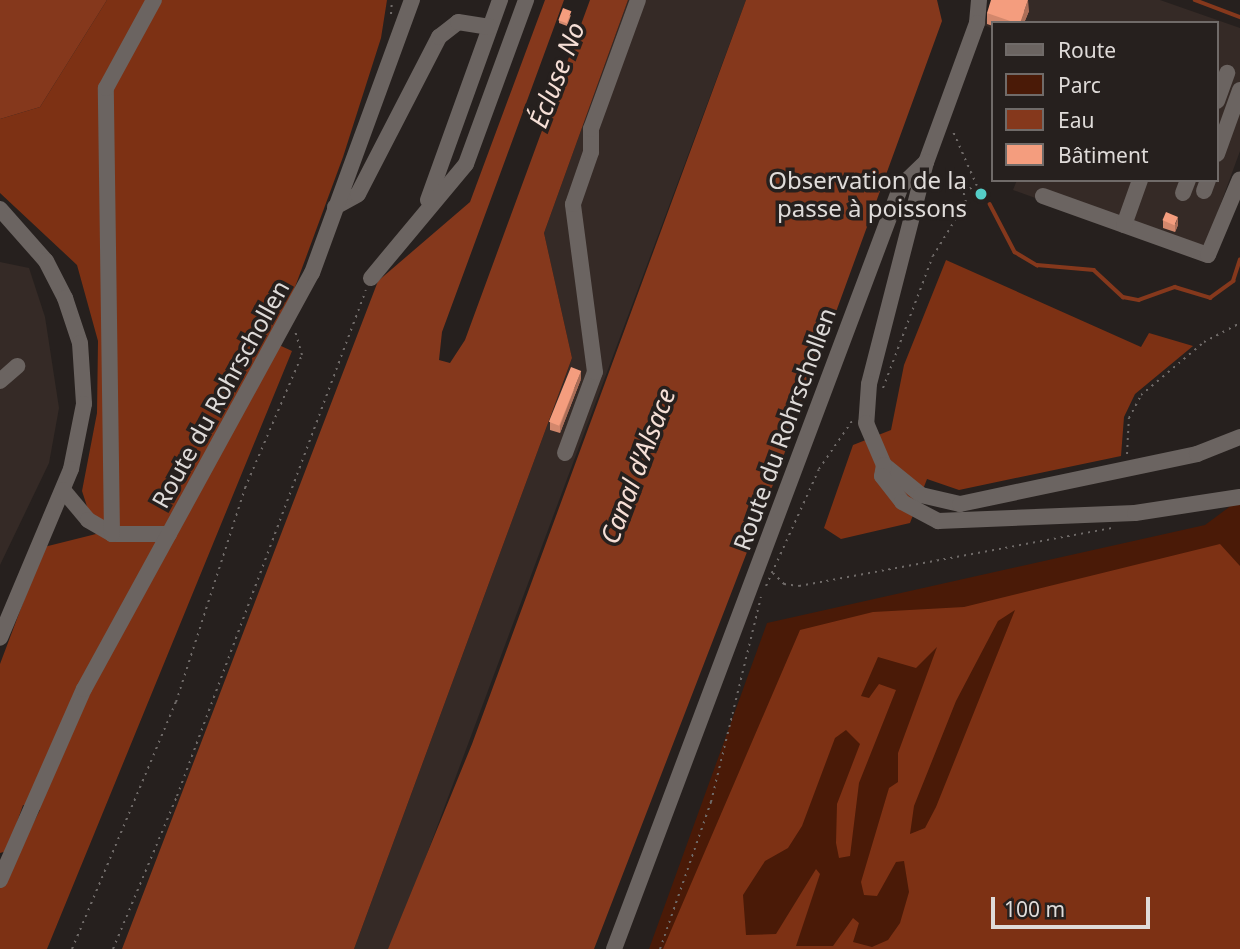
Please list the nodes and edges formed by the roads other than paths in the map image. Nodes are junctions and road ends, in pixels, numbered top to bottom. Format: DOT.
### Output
graph roads {
  1 [pos="154,0"];
  2 [pos="412,0"];
  3 [pos="500,0"];
  4 [pos="526,0"];
  5 [pos="638,0"];
  6 [pos="979,0"];
  7 [pos="490,27"];
  8 [pos="1227,73"];
  9 [pos="1240,90"];
  10 [pos="1219,95"];
  11 [pos="1219,148"];
  12 [pos="926,162"];
  13 [pos="1240,179"];
  14 [pos="1135,182"];
  15 [pos="1042,196"];
  16 [pos="335,207"];
  17 [pos="0,209"];
  18 [pos="424,213"];
  19 [pos="1124,225"];
  20 [pos="371,278"];
  21 [pos="17,366"];
  22 [pos="0,381"];
  23 [pos="1240,437"];
  24 [pos="565,453"];
  25 [pos="884,465"];
  26 [pos="63,491"];
  27 [pos="1240,497"];
  28 [pos="960,505"];
  29 [pos="959,523"];
  30 [pos="112,534"];
  31 [pos="169,534"];
  32 [pos="0,638"];
  33 [pos="0,880"];
  34 [pos="614,949"];
  1 -- 30 [label="street"];
  2 -- 16 [label="street, Route du Rohrschollen"];
  3 -- 7 [label="street"];
  4 -- 18 [label="street"];
  5 -- 24 [label="street"];
  6 -- 12 [label="street, Route du Rohrschollen"];
  7 -- 16 [label="street"];
  7 -- 18 [label="street"];
  8 -- 10 [label="street"];
  9 -- 11 [label="street"];
  12 -- 25 [label="street"];
  12 -- 34 [label="street, Route du Rohrschollen"];
  13 -- 19 [label="street"];
  14 -- 19 [label="street"];
  15 -- 19 [label="street"];
  16 -- 31 [label="street, Route du Rohrschollen"];
  17 -- 26 [label="street"];
  18 -- 20 [label="street"];
  21 -- 22 [label="street"];
  23 -- 28 [label="street"];
  25 -- 28 [label="street"];
  25 -- 29 [label="street"];
  26 -- 30 [label="street"];
  26 -- 32 [label="street"];
  27 -- 29 [label="street"];
  28 -- 29 [label="street"];
  30 -- 31 [label="street, Route du Rohrschollen"];
  31 -- 33 [label="street, Route du Rohrschollen"];
}
